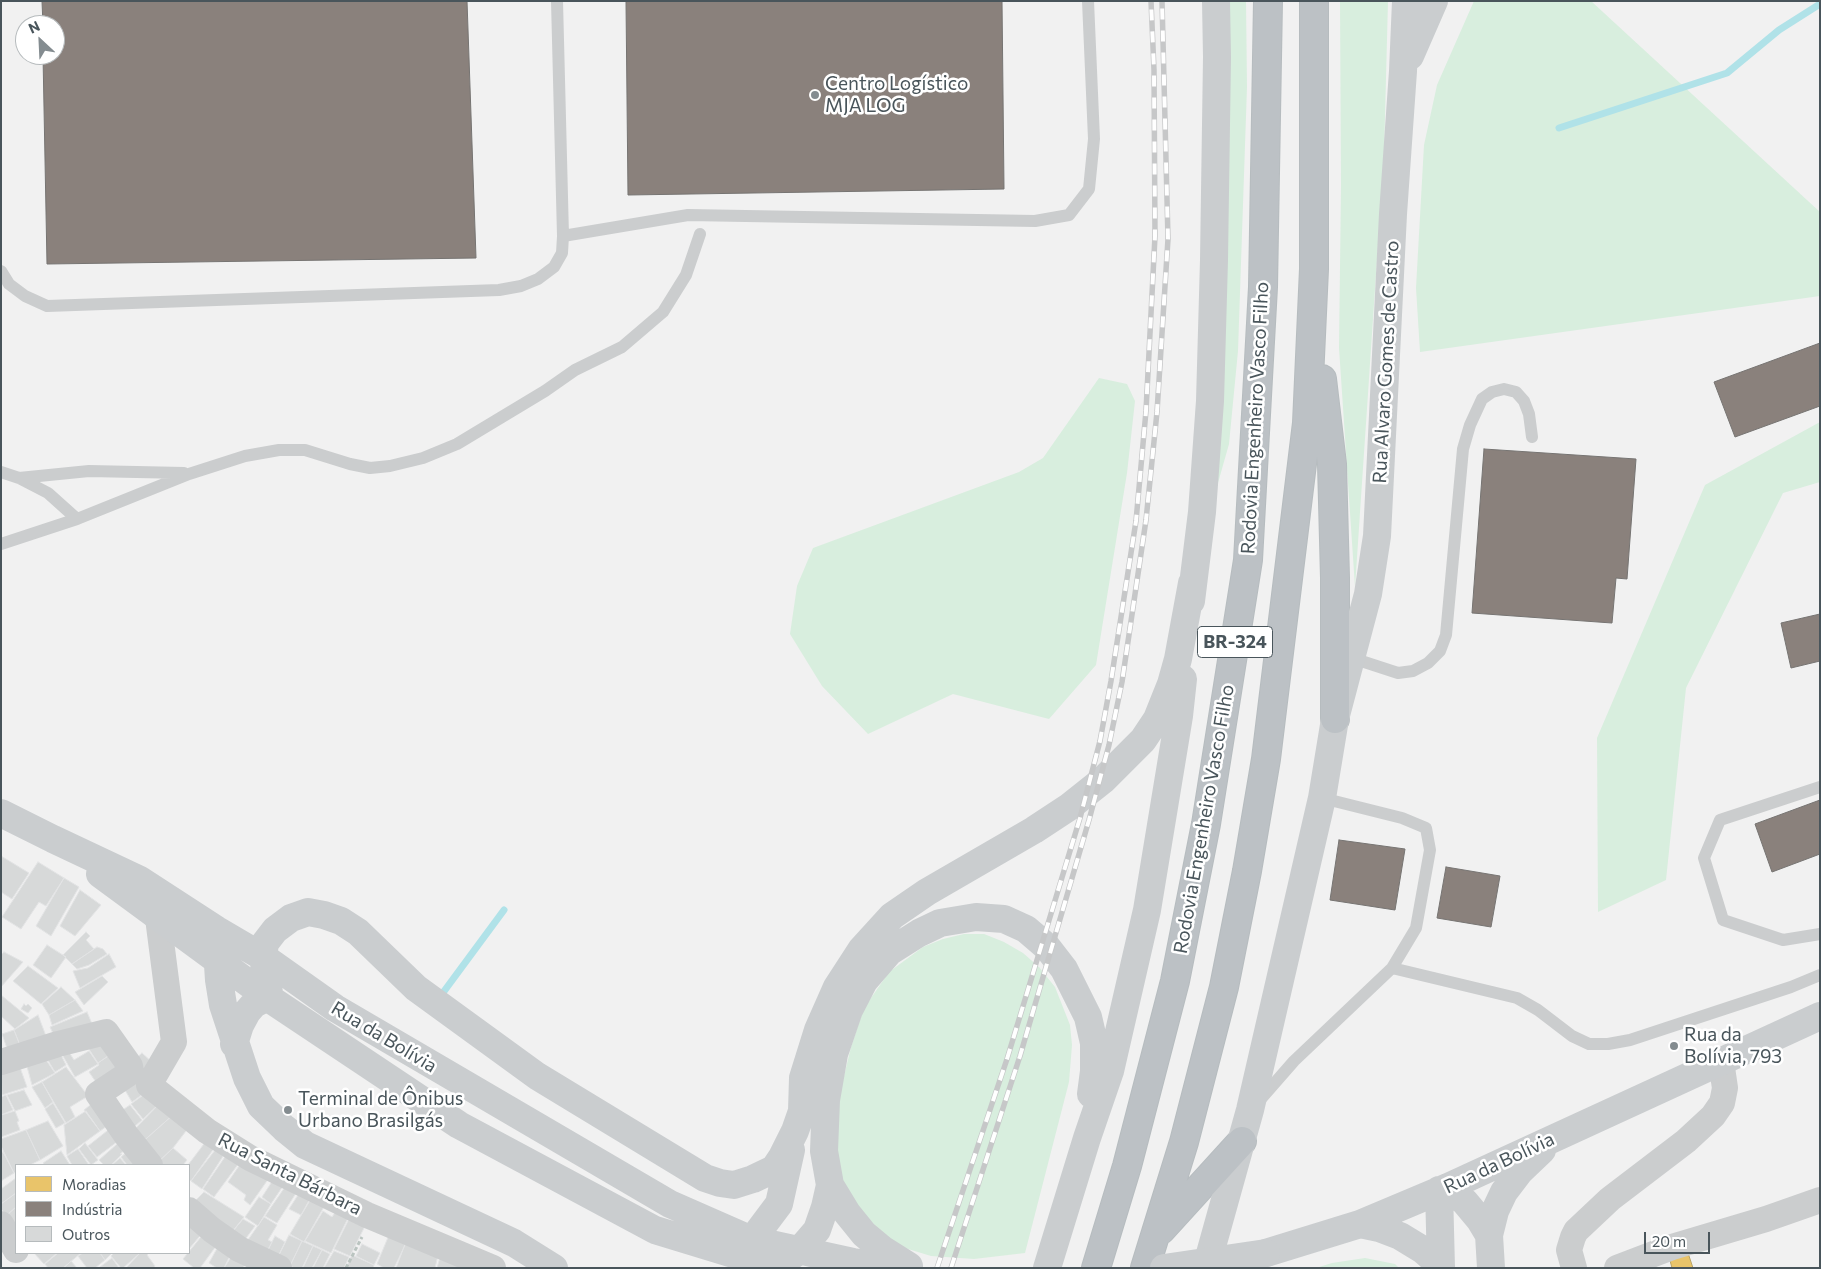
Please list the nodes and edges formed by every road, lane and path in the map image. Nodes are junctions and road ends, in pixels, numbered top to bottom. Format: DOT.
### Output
graph roads {
  1 [pos="556,1"];
  2 [pos="1088,1"];
  3 [pos="1216,1"];
  4 [pos="1268,1"];
  5 [pos="1314,1"];
  6 [pos="1406,1"];
  7 [pos="1434,1"];
  8 [pos="1404,71"];
  9 [pos="700,234"];
  10 [pos="563,236"];
  11 [pos="1314,269"];
  12 [pos="1,271"];
  13 [pos="1532,437"];
  14 [pos="1,472"];
  15 [pos="189,474"];
  16 [pos="19,478"];
  17 [pos="77,520"];
  18 [pos="1,544"];
  19 [pos="1192,583"];
  20 [pos="1352,658"];
  21 [pos="1335,719"];
  22 [pos="1820,787"];
  23 [pos="1322,798"];
  24 [pos="1,813"];
  25 [pos="52,839"];
  26 [pos="158,918"];
  27 [pos="216,930"];
  28 [pos="1820,934"];
  29 [pos="263,957"];
  30 [pos="218,960"];
  31 [pos="1392,968"];
  32 [pos="1820,975"];
  33 [pos="270,999"];
  34 [pos="1820,1016"];
  35 [pos="234,1044"];
  36 [pos="1720,1061"];
  37 [pos="1,1062"];
  38 [pos="1250,1110"];
  39 [pos="794,1131"];
  40 [pos="1569,1131"];
  41 [pos="1087,1138"];
  42 [pos="1242,1141"];
  43 [pos="149,1164"];
  44 [pos="830,1185"];
  45 [pos="1444,1188"];
  46 [pos="1820,1200"];
  47 [pos="190,1211"];
  48 [pos="1,1224"];
  49 [pos="1360,1224"];
  50 [pos="363,1234"];
  51 [pos="1489,1235"];
  52 [pos="1155,1237"];
  53 [pos="752,1240"];
  54 [pos="15,1248"];
  55 [pos="19,1254"];
  56 [pos="784,1262"];
  57 [pos="1441,1267"];
  58 [pos="27,1268"];
  59 [pos="279,1268"];
  60 [pos="346,1268"];
  61 [pos="493,1268"];
  62 [pos="554,1268"];
  63 [pos="894,1268"];
  64 [pos="911,1268"];
  65 [pos="1047,1268"];
  66 [pos="1096,1268"];
  67 [pos="1145,1268"];
  68 [pos="1164,1268"];
  69 [pos="1206,1268"];
  70 [pos="1491,1268"];
  71 [pos="1574,1268"];
  72 [pos="1617,1268"];
  1 -- 10 [label="lane"];
  2 -- 10 [label="lane"];
  3 -- 19 [label="main road"];
  4 -- 66 [label="highway, Rodovia Engenheiro Vasco Filho / BR-324"];
  5 -- 11 [label="highway, BR-324"];
  6 -- 8 [label="main road, Rua Alvaro Gomes de Castro"];
  7 -- 8 [label="main road"];
  8 -- 20 [label="main road, Rua Alvaro Gomes de Castro"];
  9 -- 15 [label="lane"];
  10 -- 12 [label="lane"];
  11 -- 21 [label="highway"];
  11 -- 52 [label="highway, BR-324"];
  13 -- 20 [label="lane"];
  14 -- 16 [label="lane"];
  15 -- 16 [label="lane"];
  15 -- 17 [label="lane"];
  16 -- 17 [label="lane"];
  17 -- 18 [label="lane"];
  19 -- 39 [label="main road"];
  19 -- 41 [label="main road"];
  20 -- 21 [label="main road, Rua Alvaro Gomes de Castro"];
  21 -- 23 [label="main road"];
  22 -- 28 [label="lane"];
  23 -- 31 [label="lane"];
  23 -- 38 [label="main road"];
  24 -- 25 [label="main road, Rua da Bolívia"];
  25 -- 26 [label="main road, Rua da Bolívia"];
  25 -- 27 [label="main road, Rua da Bolívia"];
  26 -- 30 [label="main road, Rua da Bolívia"];
  26 -- 61 [label="street, Rua Santa Bárbara"];
  27 -- 29 [label="main road, Rua da Bolívia"];
  27 -- 30 [label="main road"];
  29 -- 33 [label="main road"];
  29 -- 39 [label="main road"];
  29 -- 53 [label="main road, Rua da Bolívia"];
  30 -- 33 [label="main road, Rua da Bolívia"];
  30 -- 35 [label="main road"];
  31 -- 32 [label="lane"];
  31 -- 38 [label="lane"];
  33 -- 35 [label="main road"];
  33 -- 56 [label="main road, Rua da Bolívia"];
  34 -- 36 [label="main road, Rua da Bolívia"];
  35 -- 62 [label="main road"];
  36 -- 40 [label="main road, Rua da Bolívia"];
  36 -- 71 [label="street"];
  37 -- 43 [label="street"];
  38 -- 42 [label="main road"];
  39 -- 53 [label="main road"];
  40 -- 45 [label="main road, Rua da Bolívia"];
  40 -- 51 [label="main road"];
  41 -- 44 [label="main road"];
  41 -- 65 [label="main road"];
  42 -- 52 [label="highway"];
  42 -- 69 [label="main road"];
  44 -- 56 [label="main road"];
  44 -- 64 [label="main road"];
  45 -- 49 [label="main road, Rua da Bolívia"];
  45 -- 51 [label="main road"];
  45 -- 57 [label="main road"];
  46 -- 72 [label="street"];
  47 -- 59 [label="street"];
  48 -- 54 [label="street"];
  49 -- 57 [label="main road"];
  49 -- 68 [label="main road, Rua da Bolívia, bridge"];
  50 -- 60 [label="path"];
  51 -- 70 [label="main road"];
  52 -- 67 [label="highway, BR-324"];
  53 -- 56 [label="main road, Rua da Bolívia"];
  55 -- 58 [label="street"];
  56 -- 63 [label="main road, Rua da Bolívia"];
}
